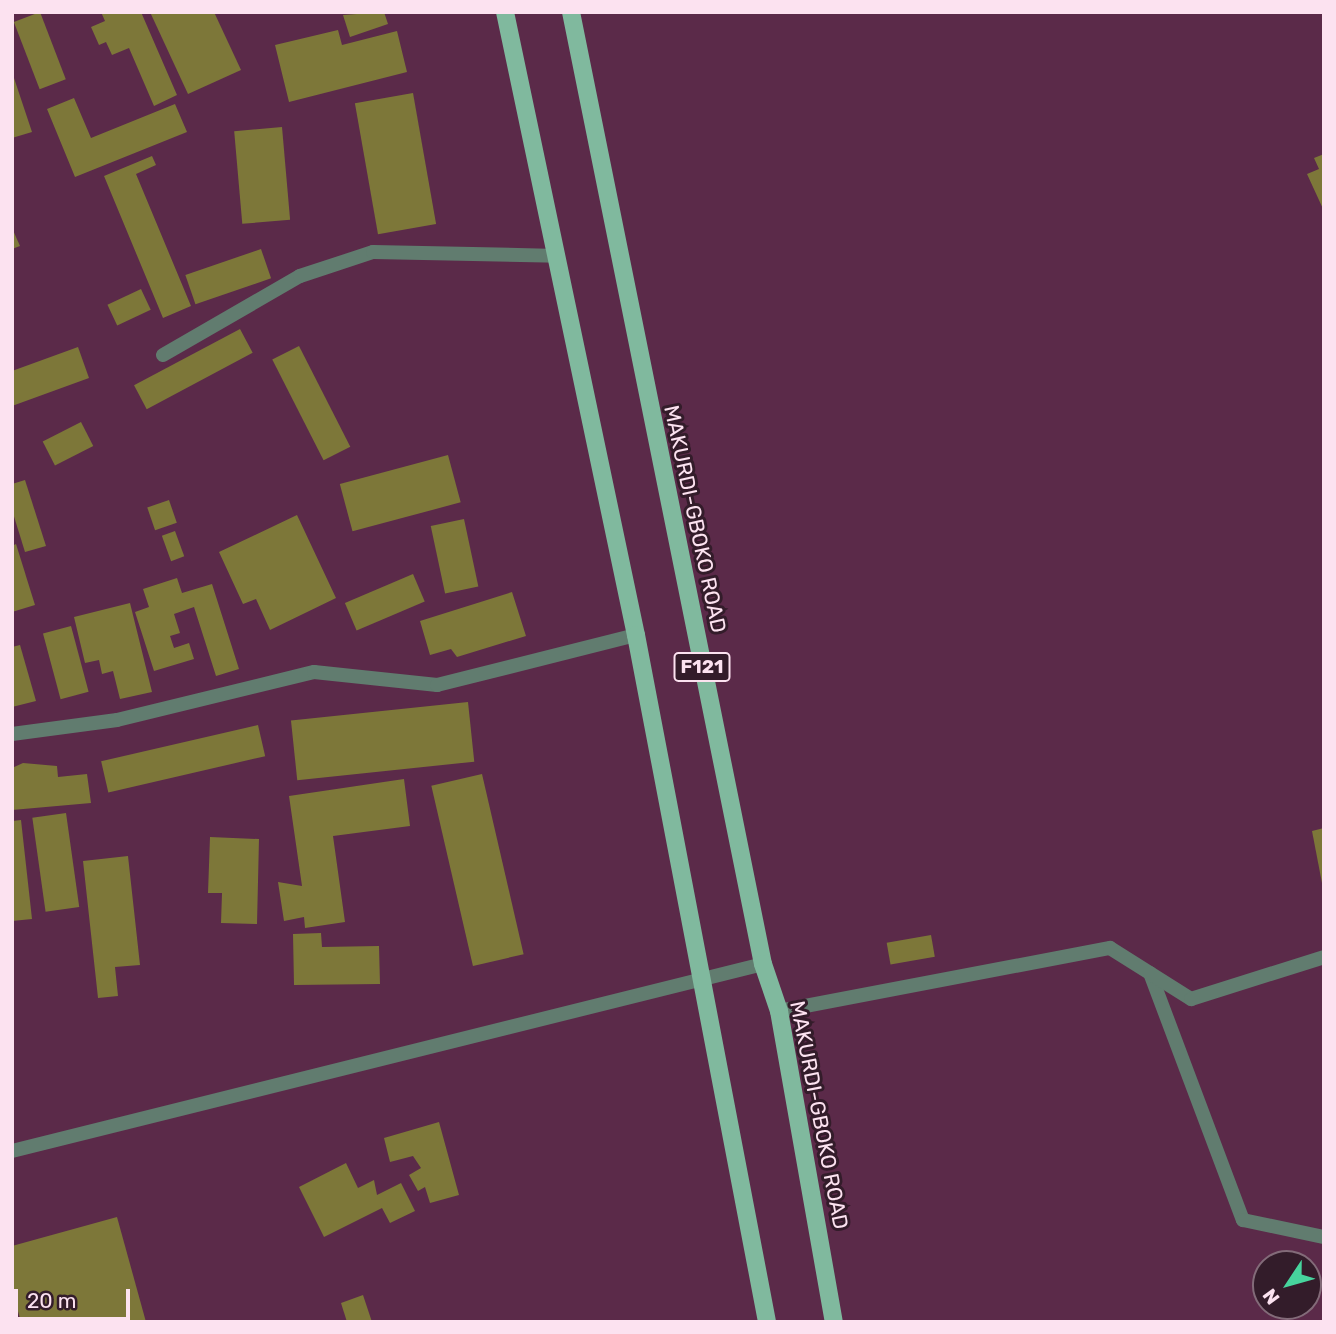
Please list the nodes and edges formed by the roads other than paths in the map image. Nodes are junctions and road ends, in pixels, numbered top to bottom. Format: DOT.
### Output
graph roads {
  1 [pos="505,12"];
  2 [pos="571,12"];
  3 [pos="558,256"];
  4 [pos="163,355"];
  5 [pos="636,635"];
  6 [pos="12,734"];
  7 [pos="1324,957"];
  8 [pos="763,964"];
  9 [pos="1150,973"];
  10 [pos="697,976"];
  11 [pos="779,1011"];
  12 [pos="12,1151"];
  13 [pos="1324,1237"];
  14 [pos="767,1322"];
  15 [pos="834,1322"];
  1 -- 3 [label="main road, F121"];
  2 -- 8 [label="main road, MAKURDI-GBOKO ROAD / F121"];
  3 -- 4 [label="street"];
  3 -- 5 [label="main road, F121"];
  5 -- 6 [label="street"];
  5 -- 10 [label="main road, F121"];
  7 -- 9 [label="street"];
  8 -- 10 [label="street"];
  8 -- 11 [label="main road, MAKURDI-GBOKO ROAD / F121"];
  9 -- 11 [label="street"];
  9 -- 13 [label="street"];
  10 -- 12 [label="street"];
  10 -- 14 [label="main road, F121"];
  11 -- 15 [label="main road, MAKURDI-GBOKO ROAD / F121"];
}
